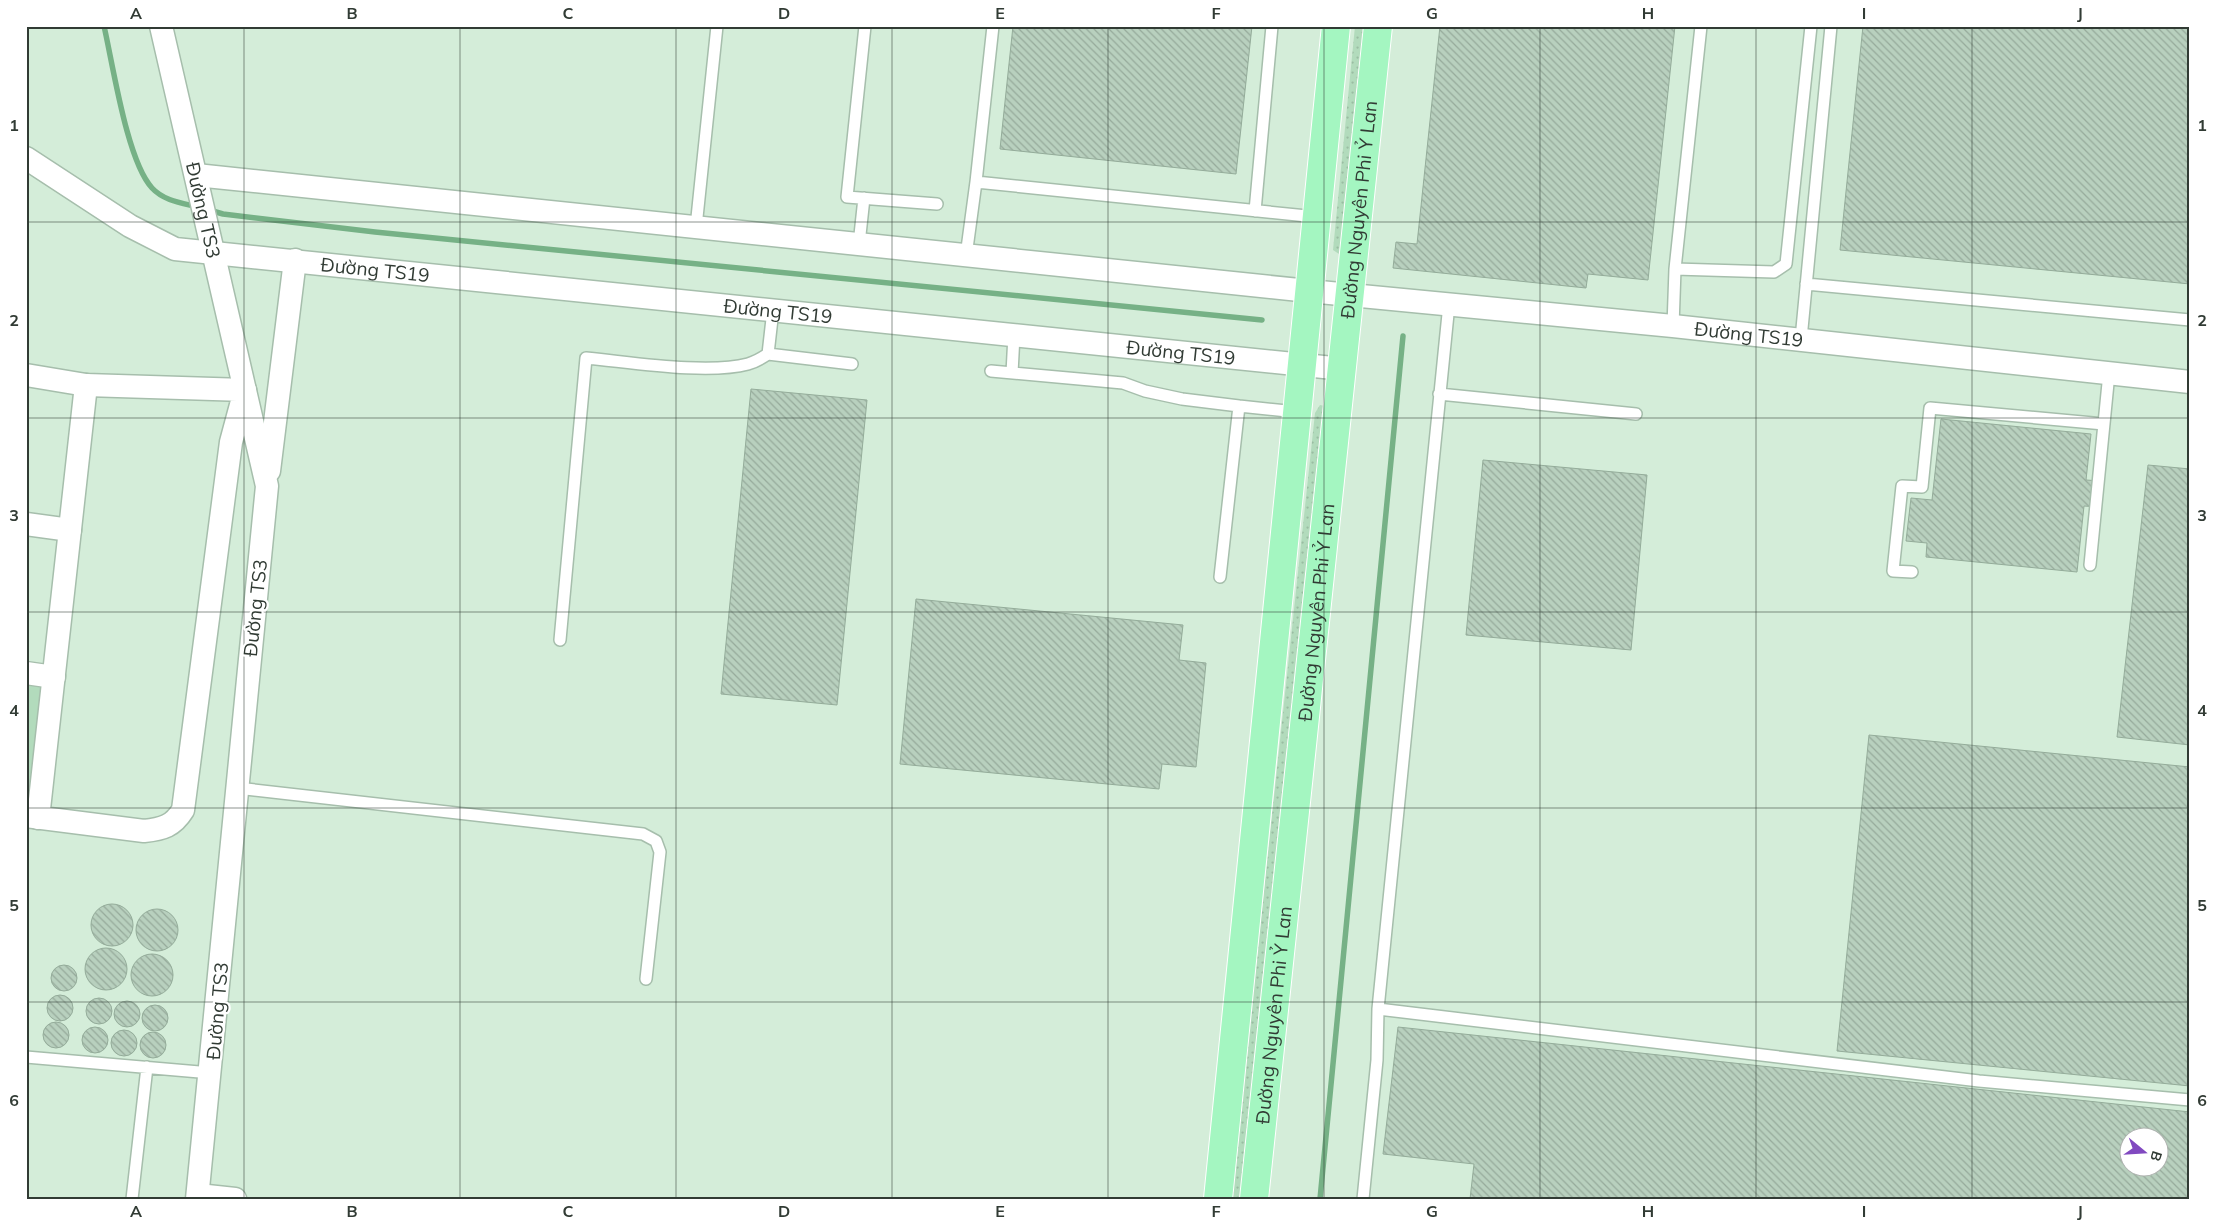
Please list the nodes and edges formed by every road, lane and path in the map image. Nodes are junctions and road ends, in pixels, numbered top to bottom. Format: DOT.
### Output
graph roads {
  1 [pos="161,26"];
  2 [pos="717,26"];
  3 [pos="865,26"];
  4 [pos="993,26"];
  5 [pos="1272,26"];
  6 [pos="1336,26"];
  7 [pos="1378,26"];
  8 [pos="1701,26"];
  9 [pos="1812,26"];
  10 [pos="1831,26"];
  11 [pos="26,158"];
  12 [pos="196,175"];
  13 [pos="976,182"];
  14 [pos="864,198"];
  15 [pos="937,204"];
  16 [pos="1255,211"];
  17 [pos="1317,217"];
  18 [pos="696,227"];
  19 [pos="859,244"];
  20 [pos="213,251"];
  21 [pos="966,256"];
  22 [pos="295,260"];
  23 [pos="1675,270"];
  24 [pos="1806,284"];
  25 [pos="1309,291"];
  26 [pos="1350,295"];
  27 [pos="1448,304"];
  28 [pos="774,310"];
  29 [pos="2190,320"];
  30 [pos="1673,326"];
  31 [pos="1014,335"];
  32 [pos="1801,339"];
  33 [pos="768,354"];
  34 [pos="852,364"];
  35 [pos="1302,365"];
  36 [pos="1342,369"];
  37 [pos="991,371"];
  38 [pos="1012,373"];
  39 [pos="2109,373"];
  40 [pos="26,376"];
  41 [pos="2190,382"];
  42 [pos="86,384"];
  43 [pos="245,390"];
  44 [pos="1439,394"];
  45 [pos="1239,406"];
  46 [pos="1297,412"];
  47 [pos="1636,414"];
  48 [pos="2104,424"];
  49 [pos="267,486"];
  50 [pos="26,524"];
  51 [pos="70,530"];
  52 [pos="2090,565"];
  53 [pos="1912,572"];
  54 [pos="1220,577"];
  55 [pos="560,640"];
  56 [pos="26,673"];
  57 [pos="54,677"];
  58 [pos="237,788"];
  59 [pos="32,817"];
  60 [pos="646,979"];
  61 [pos="1378,1009"];
  62 [pos="26,1057"];
  63 [pos="147,1067"];
  64 [pos="211,1073"];
  65 [pos="2190,1100"];
  66 [pos="198,1197"];
  67 [pos="132,1199"];
  68 [pos="235,1199"];
  69 [pos="1218,1199"];
  70 [pos="1254,1199"];
  71 [pos="1363,1199"];
  1 -- 12 [label="street, Đường TS3"];
  2 -- 18 [label="lane"];
  3 -- 14 [label="lane"];
  4 -- 13 [label="lane"];
  5 -- 16 [label="lane"];
  6 -- 17 [label="main road, Đường Nguyên Phi Ỷ Lan"];
  7 -- 26 [label="main road, Đường Nguyên Phi Ỷ Lan"];
  8 -- 23 [label="lane"];
  9 -- 23 [label="lane"];
  10 -- 24 [label="lane"];
  11 -- 20 [label="street, Đường TS19"];
  12 -- 18 [label="street, Đường TS19"];
  12 -- 20 [label="street, Đường TS3"];
  13 -- 16 [label="lane"];
  13 -- 21 [label="lane"];
  14 -- 15 [label="lane"];
  14 -- 19 [label="lane"];
  16 -- 17 [label="lane"];
  17 -- 25 [label="main road, Đường Nguyên Phi Ỷ Lan"];
  18 -- 19 [label="street, Đường TS19"];
  19 -- 21 [label="street, Đường TS19"];
  20 -- 22 [label="street, Đường TS19"];
  20 -- 43 [label="street, Đường TS3"];
  21 -- 25 [label="street, Đường TS19"];
  22 -- 28 [label="street, Đường TS19"];
  22 -- 49 [label="street"];
  23 -- 30 [label="lane"];
  24 -- 29 [label="lane"];
  24 -- 32 [label="lane"];
  25 -- 26 [label="street, Đường TS19"];
  25 -- 35 [label="main road, Đường Nguyên Phi Ỷ Lan"];
  26 -- 27 [label="street, Đường TS19"];
  26 -- 36 [label="main road, Đường Nguyên Phi Ỷ Lan"];
  27 -- 30 [label="street, Đường TS19"];
  27 -- 44 [label="lane"];
  28 -- 31 [label="street, Đường TS19"];
  28 -- 33 [label="lane"];
  30 -- 32 [label="street, Đường TS19"];
  31 -- 35 [label="street, Đường TS19"];
  31 -- 38 [label="lane"];
  32 -- 39 [label="street, Đường TS19"];
  33 -- 34 [label="lane"];
  33 -- 55 [label="lane"];
  35 -- 36 [label="street, Đường TS19"];
  35 -- 46 [label="main road, Đường Nguyên Phi Ỷ Lan"];
  36 -- 70 [label="main road, Đường Nguyên Phi Ỷ Lan"];
  37 -- 38 [label="lane"];
  38 -- 45 [label="lane"];
  39 -- 41 [label="street, Đường TS19"];
  39 -- 48 [label="lane"];
  40 -- 42 [label="street"];
  42 -- 43 [label="street"];
  42 -- 51 [label="street"];
  43 -- 49 [label="street, Đường TS3"];
  43 -- 59 [label="street"];
  44 -- 47 [label="lane"];
  44 -- 61 [label="lane"];
  45 -- 46 [label="lane"];
  45 -- 54 [label="lane"];
  46 -- 69 [label="main road, Đường Nguyên Phi Ỷ Lan"];
  48 -- 52 [label="lane"];
  48 -- 53 [label="lane"];
  49 -- 58 [label="street, Đường TS3"];
  50 -- 51 [label="street"];
  51 -- 57 [label="street"];
  56 -- 57 [label="street"];
  57 -- 59 [label="street"];
  58 -- 60 [label="lane"];
  58 -- 64 [label="street, Đường TS3"];
  61 -- 65 [label="lane"];
  61 -- 71 [label="lane"];
  62 -- 63 [label="lane"];
  63 -- 64 [label="lane"];
  63 -- 67 [label="lane"];
  64 -- 66 [label="street, Đường TS3"];
  66 -- 68 [label="street"];
}
